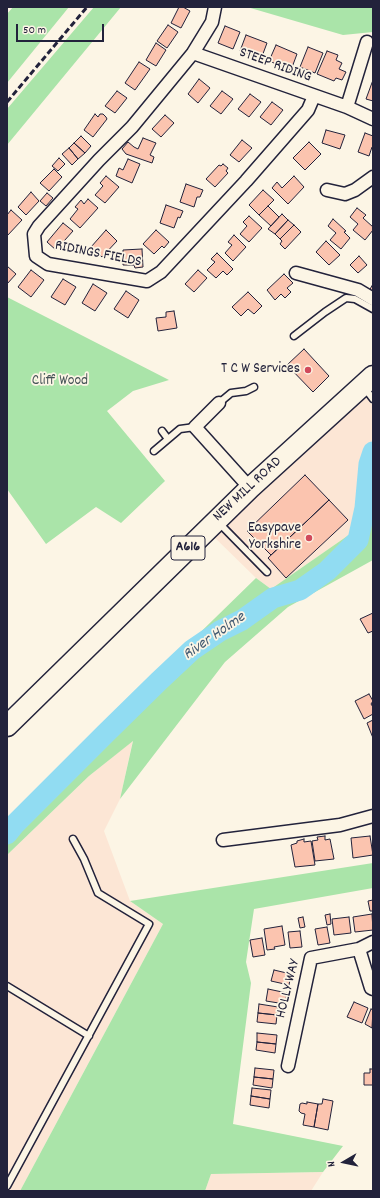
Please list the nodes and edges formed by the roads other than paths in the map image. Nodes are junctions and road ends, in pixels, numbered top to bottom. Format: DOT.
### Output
graph roads {
  1 [pos="215,7"];
  2 [pos="367,42"];
  3 [pos="193,53"];
  4 [pos="314,96"];
  5 [pos="347,107"];
  6 [pos="373,119"];
  7 [pos="373,176"];
  8 [pos="328,190"];
  9 [pos="296,273"];
  10 [pos="373,299"];
  11 [pos="373,309"];
  12 [pos="294,336"];
  13 [pos="254,387"];
  14 [pos="369,387"];
  15 [pos="220,403"];
  16 [pos="195,427"];
  17 [pos="162,432"];
  18 [pos="168,439"];
  19 [pos="154,451"];
  20 [pos="250,488"];
  21 [pos="217,520"];
  22 [pos="267,572"];
  23 [pos="7,726"];
  24 [pos="373,816"];
  25 [pos="73,839"];
  26 [pos="223,840"];
  27 [pos="373,942"];
  28 [pos="359,949"];
  29 [pos="7,986"];
  30 [pos="373,989"];
  31 [pos="89,1036"];
  32 [pos="288,1066"];
  33 [pos="7,1186"];
  1 -- 3 [label="street, RIDINGS FIELDS"];
  2 -- 5 [label="street"];
  3 -- 4 [label="street, STEEP RIDING"];
  3 -- 4 [label="street, RIDINGS FIELDS"];
  4 -- 5 [label="street, STEEP RIDING"];
  5 -- 6 [label="street, STEEP RIDING"];
  7 -- 8 [label="street"];
  9 -- 10 [label="street"];
  11 -- 12 [label="lane"];
  13 -- 15 [label="lane"];
  14 -- 20 [label="main road, NEW MILL ROAD / A616"];
  15 -- 16 [label="street"];
  16 -- 18 [label="lane"];
  16 -- 20 [label="street"];
  17 -- 18 [label="lane"];
  18 -- 19 [label="lane"];
  20 -- 21 [label="main road, NEW MILL ROAD / A616"];
  21 -- 22 [label="lane"];
  21 -- 23 [label="main road, NEW MILL ROAD / A616"];
  24 -- 26 [label="street"];
  25 -- 31 [label="lane"];
  27 -- 28 [label="street, HOLLY WAY"];
  28 -- 30 [label="street"];
  28 -- 32 [label="street, HOLLY WAY"];
  29 -- 31 [label="lane"];
  31 -- 33 [label="lane"];
}
